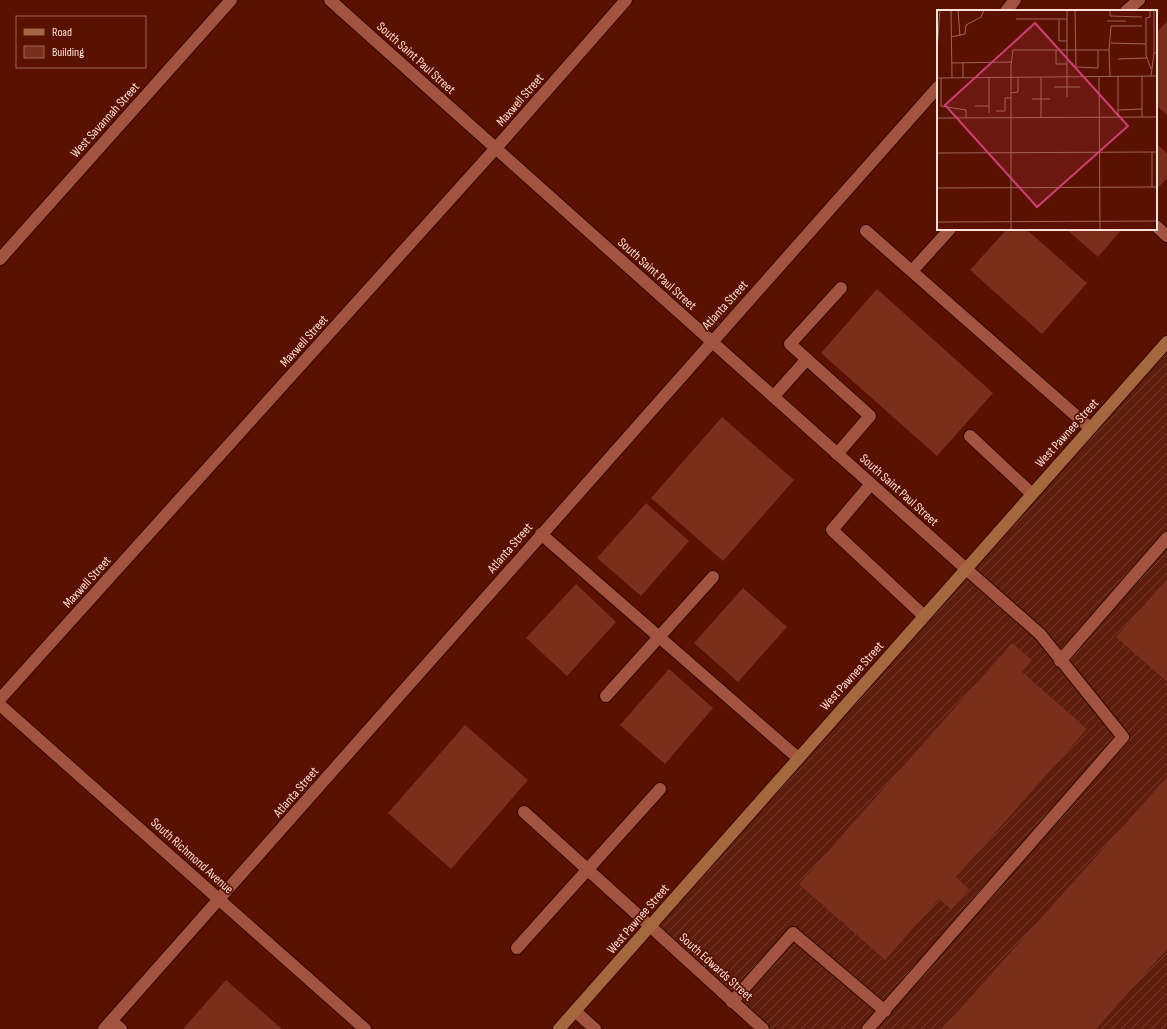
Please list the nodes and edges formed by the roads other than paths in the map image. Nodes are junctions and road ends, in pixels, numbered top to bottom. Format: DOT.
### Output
graph roads {
  1 [pos="231,0"];
  2 [pos="330,0"];
  3 [pos="626,0"];
  4 [pos="1015,0"];
  5 [pos="1139,0"];
  6 [pos="1007,10"];
  7 [pos="1127,10"];
  8 [pos="937,88"];
  9 [pos="496,148"];
  10 [pos="1157,227"];
  11 [pos="866,230"];
  12 [pos="949,230"];
  13 [pos="1167,236"];
  14 [pos="0,258"];
  15 [pos="912,271"];
  16 [pos="841,288"];
  17 [pos="711,341"];
  18 [pos="1167,342"];
  19 [pos="807,359"];
  20 [pos="774,396"];
  21 [pos="1090,428"];
  22 [pos="970,436"];
  23 [pos="837,454"];
  24 [pos="871,484"];
  25 [pos="1032,494"];
  26 [pos="542,534"];
  27 [pos="1167,538"];
  28 [pos="965,568"];
  29 [pos="713,577"];
  30 [pos="924,616"];
  31 [pos="659,637"];
  32 [pos="1060,661"];
  33 [pos="606,696"];
  34 [pos="0,699"];
  35 [pos="0,705"];
  36 [pos="798,758"];
  37 [pos="660,789"];
  38 [pos="524,812"];
  39 [pos="588,870"];
  40 [pos="220,900"];
  41 [pos="650,926"];
  42 [pos="517,948"];
  43 [pos="732,1002"];
  44 [pos="574,1011"];
  45 [pos="885,1011"];
  46 [pos="112,1026"];
  47 [pos="365,1029"];
  48 [pos="559,1029"];
  49 [pos="595,1029"];
  50 [pos="763,1029"];
  51 [pos="868,1029"];
  1 -- 14 [label="street, West Savannah Street"];
  2 -- 9 [label="street, South Saint Paul Street"];
  3 -- 9 [label="street, Maxwell Street"];
  4 -- 6 [label="street"];
  5 -- 7 [label="street"];
  8 -- 17 [label="street, Atlanta Street"];
  9 -- 17 [label="street, South Saint Paul Street"];
  9 -- 34 [label="street, Maxwell Street"];
  10 -- 13 [label="street"];
  11 -- 15 [label="street"];
  12 -- 15 [label="street"];
  15 -- 21 [label="street"];
  16 -- 19 [label="street"];
  17 -- 20 [label="street, South Saint Paul Street"];
  17 -- 26 [label="street, Atlanta Street"];
  18 -- 21 [label="main road, West Pawnee Street"];
  19 -- 20 [label="street"];
  19 -- 23 [label="street"];
  20 -- 23 [label="street, South Saint Paul Street"];
  21 -- 25 [label="main road, West Pawnee Street"];
  22 -- 25 [label="street"];
  23 -- 24 [label="street, South Saint Paul Street"];
  24 -- 28 [label="street, South Saint Paul Street"];
  24 -- 30 [label="street"];
  25 -- 28 [label="main road, West Pawnee Street"];
  26 -- 31 [label="street"];
  26 -- 40 [label="street, Atlanta Street"];
  27 -- 32 [label="street"];
  28 -- 30 [label="main road, West Pawnee Street"];
  28 -- 32 [label="street, South Saint Paul Street"];
  29 -- 31 [label="street"];
  30 -- 36 [label="main road, West Pawnee Street"];
  31 -- 33 [label="street"];
  31 -- 36 [label="street"];
  32 -- 45 [label="street, South Saint Paul Street"];
  35 -- 40 [label="street, South Richmond Avenue"];
  36 -- 41 [label="main road, West Pawnee Street"];
  37 -- 39 [label="street"];
  38 -- 39 [label="street, South Edwards Street"];
  39 -- 41 [label="street, South Edwards Street"];
  39 -- 42 [label="street"];
  40 -- 46 [label="street, Atlanta Street"];
  40 -- 47 [label="street, South Richmond Avenue"];
  41 -- 43 [label="street, South Edwards Street"];
  41 -- 44 [label="main road, West Pawnee Street"];
  43 -- 45 [label="street"];
  43 -- 50 [label="street, South Edwards Street"];
  44 -- 48 [label="main road, West Pawnee Street"];
  44 -- 49 [label="street"];
  45 -- 51 [label="street"];
}
